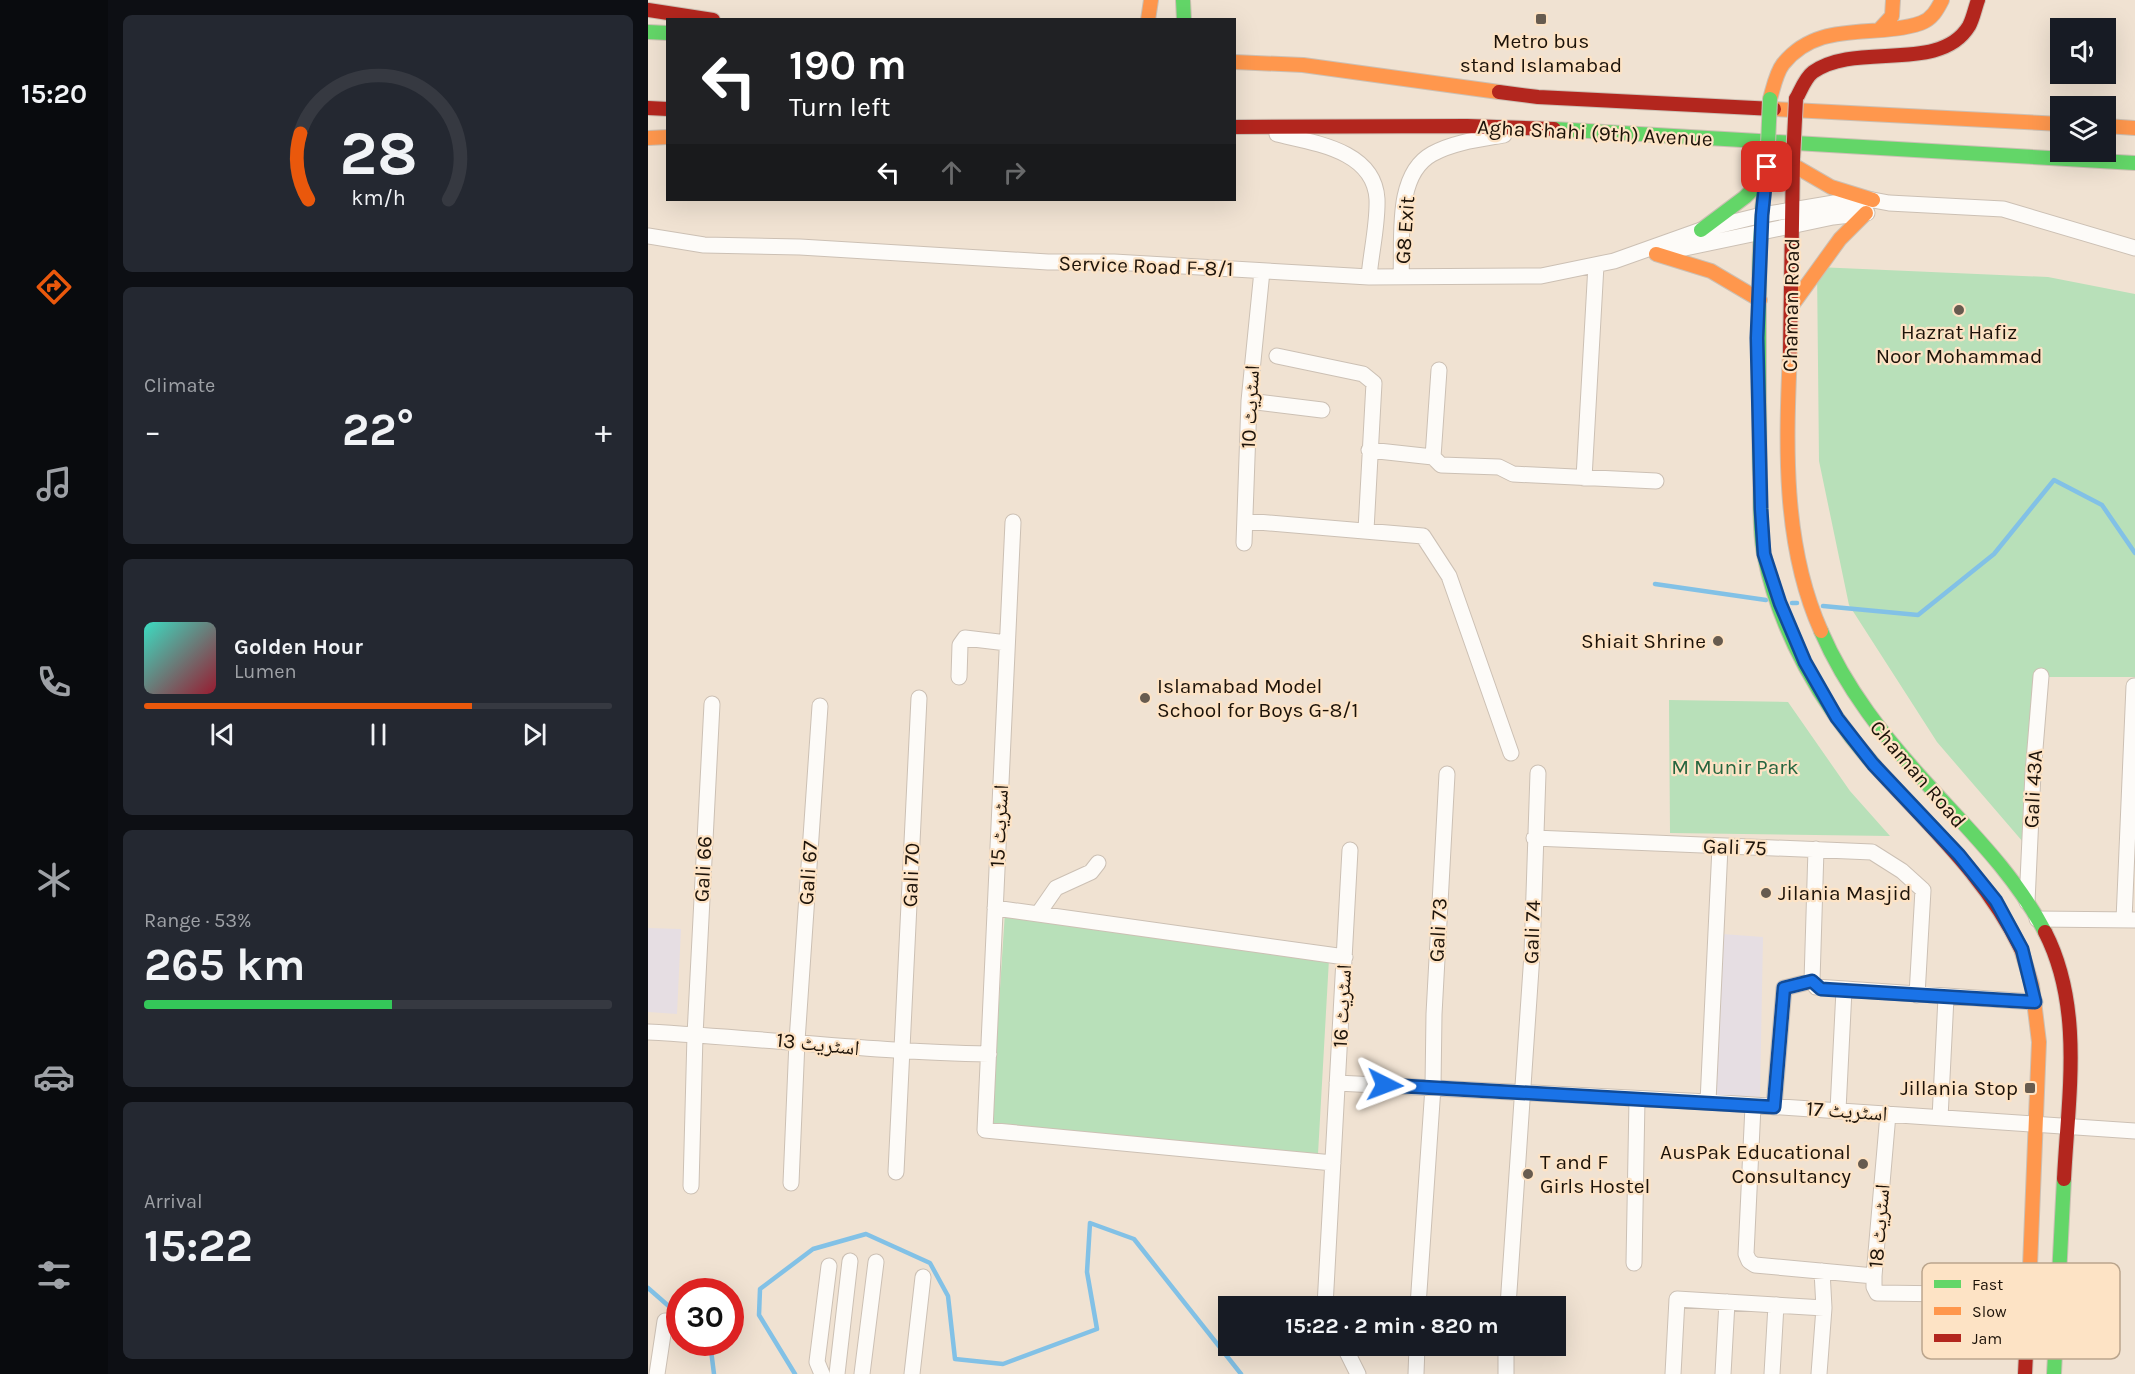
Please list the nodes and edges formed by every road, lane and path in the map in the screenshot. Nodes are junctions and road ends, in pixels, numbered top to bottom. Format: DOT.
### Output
graph roads {
  1 [pos="1151,0"];
  2 [pos="1183,0"];
  3 [pos="1893,0"];
  4 [pos="1942,0"];
  5 [pos="1978,0"];
  6 [pos="648,10"];
  7 [pos="1149,17"];
  8 [pos="700,18"];
  9 [pos="1183,18"];
  10 [pos="1880,29"];
  11 [pos="648,32"];
  12 [pos="666,33"];
  13 [pos="1236,48"];
  14 [pos="1236,62"];
  15 [pos="1303,65"];
  16 [pos="648,108"];
  17 [pos="666,109"];
  18 [pos="2050,123"];
  19 [pos="1242,127"];
  20 [pos="2116,127"];
  21 [pos="1534,128"];
  22 [pos="2135,128"];
  23 [pos="666,137"];
  24 [pos="648,138"];
  25 [pos="1793,162"];
  26 [pos="2135,163"];
  27 [pos="1766,172"];
  28 [pos="1873,200"];
  29 [pos="1889,203"];
  30 [pos="1866,213"];
  31 [pos="1762,215"];
  32 [pos="1793,219"];
  33 [pos="1701,230"];
  34 [pos="1761,233"];
  35 [pos="648,236"];
  36 [pos="2135,248"];
  37 [pos="1649,253"];
  38 [pos="1596,265"];
  39 [pos="1262,271"];
  40 [pos="1401,276"];
  41 [pos="1369,277"];
  42 [pos="1760,300"];
  43 [pos="1792,304"];
  44 [pos="1277,356"];
  45 [pos="1439,370"];
  46 [pos="1249,401"];
  47 [pos="1322,410"];
  48 [pos="1370,450"];
  49 [pos="1433,457"];
  50 [pos="1584,478"];
  51 [pos="1656,481"];
  52 [pos="1246,521"];
  53 [pos="1013,522"];
  54 [pos="1366,530"];
  55 [pos="1245,543"];
  56 [pos="1007,643"];
  57 [pos="2042,676"];
  58 [pos="959,677"];
  59 [pos="2134,686"];
  60 [pos="919,698"];
  61 [pos="712,704"];
  62 [pos="820,706"];
  63 [pos="1511,753"];
  64 [pos="1538,773"];
  65 [pos="1447,774"];
  66 [pos="1534,838"];
  67 [pos="1720,847"];
  68 [pos="1816,849"];
  69 [pos="1350,850"];
  70 [pos="1098,863"];
  71 [pos="2027,902"];
  72 [pos="995,908"];
  73 [pos="1038,914"];
  74 [pos="2037,920"];
  75 [pos="2129,920"];
  76 [pos="1345,957"];
  77 [pos="1812,981"];
  78 [pos="1844,990"];
  79 [pos="1917,995"];
  80 [pos="1946,998"];
  81 [pos="2035,1002"];
  82 [pos="648,1032"];
  83 [pos="695,1035"];
  84 [pos="797,1041"];
  85 [pos="903,1053"];
  86 [pos="989,1054"];
  87 [pos="1338,1083"];
  88 [pos="1433,1088"];
  89 [pos="1522,1092"];
  90 [pos="1637,1099"];
  91 [pos="1707,1102"];
  92 [pos="1753,1106"];
  93 [pos="1774,1107"];
  94 [pos="1838,1110"];
  95 [pos="1888,1114"];
  96 [pos="1940,1118"];
  97 [pos="2066,1124"];
  98 [pos="2033,1125"];
  99 [pos="2135,1131"];
  100 [pos="1333,1163"];
  101 [pos="896,1172"];
  102 [pos="791,1184"];
  103 [pos="691,1186"];
  104 [pos="850,1261"];
  105 [pos="876,1262"];
  106 [pos="1634,1263"];
  107 [pos="2031,1263"];
  108 [pos="2059,1263"];
  109 [pos="829,1266"];
  110 [pos="1822,1271"];
  111 [pos="923,1276"];
  112 [pos="1874,1276"];
  113 [pos="1922,1295"];
  114 [pos="1326,1296"];
  115 [pos="1419,1296"];
  116 [pos="1509,1296"];
  117 [pos="1727,1302"];
  118 [pos="1776,1305"];
  119 [pos="1824,1308"];
  120 [pos="665,1321"];
  121 [pos="1349,1356"];
  122 [pos="1417,1356"];
  123 [pos="1506,1356"];
  124 [pos="2026,1359"];
  125 [pos="2055,1359"];
  126 [pos="657,1374"];
  127 [pos="822,1374"];
  128 [pos="837,1374"];
  129 [pos="862,1374"];
  130 [pos="912,1374"];
  131 [pos="1358,1374"];
  132 [pos="1416,1374"];
  133 [pos="1506,1374"];
  134 [pos="1673,1374"];
  135 [pos="1723,1374"];
  136 [pos="1772,1374"];
  137 [pos="1819,1374"];
  138 [pos="2025,1374"];
  139 [pos="2054,1374"];
  1 -- 7 [label="main road"];
  2 -- 9 [label="main road"];
  3 -- 10 [label="main road"];
  4 -- 10 [label="main road, Chaman Road"];
  5 -- 25 [label="main road, Chaman Road, bridge"];
  6 -- 8 [label="main road"];
  10 -- 27 [label="main road, Chaman Road, bridge"];
  11 -- 12 [label="main road"];
  13 -- 15 [label="main road"];
  14 -- 15 [label="main road, Agha Shahi (9th) Avenue"];
  15 -- 18 [label="main road, Agha Shahi (9th) Avenue"];
  16 -- 17 [label="main road"];
  19 -- 21 [label="main road, Agha Shahi (9th) Avenue"];
  19 -- 41 [label="street"];
  20 -- 22 [label="main road"];
  21 -- 26 [label="main road, Agha Shahi (9th) Avenue"];
  21 -- 40 [label="street, G8 Exit"];
  23 -- 24 [label="main road"];
  25 -- 28 [label="main road"];
  25 -- 32 [label="main road, Chaman Road"];
  27 -- 31 [label="main road, Chaman Road"];
  27 -- 33 [label="main road"];
  28 -- 29 [label="street, Service Road F-8/1"];
  28 -- 32 [label="street, Service Road F-8/1"];
  29 -- 30 [label="street, Service Road F-8/1"];
  29 -- 36 [label="street, Service Road F-8/1"];
  30 -- 32 [label="street, Service Road F-8/1"];
  30 -- 43 [label="main road"];
  31 -- 32 [label="street, Service Road F-8/1"];
  31 -- 33 [label="street, Service Road F-8/1"];
  31 -- 34 [label="main road, Chaman Road"];
  32 -- 34 [label="street, Service Road F-8/1"];
  32 -- 43 [label="main road, Chaman Road"];
  33 -- 37 [label="street, Service Road F-8/1"];
  34 -- 37 [label="street, Service Road F-8/1"];
  34 -- 42 [label="main road, Chaman Road"];
  35 -- 39 [label="street, Service Road F-8/1"];
  37 -- 38 [label="street, Service Road F-8/1"];
  37 -- 42 [label="main road"];
  38 -- 40 [label="street, Service Road F-8/1"];
  38 -- 50 [label="street"];
  39 -- 41 [label="street, Service Road F-8/1"];
  39 -- 46 [label="street, اسٹریٹ 10"];
  40 -- 41 [label="street, Service Road F-8/1"];
  42 -- 81 [label="main road, Chaman Road"];
  43 -- 71 [label="main road, Chaman Road"];
  44 -- 48 [label="street"];
  45 -- 49 [label="street"];
  46 -- 47 [label="street"];
  46 -- 52 [label="street, اسٹریٹ 10"];
  48 -- 49 [label="street"];
  48 -- 54 [label="street"];
  49 -- 50 [label="street"];
  50 -- 51 [label="street"];
  52 -- 54 [label="street"];
  52 -- 55 [label="street, اسٹریٹ 10"];
  53 -- 56 [label="street, اسٹریٹ 15"];
  54 -- 63 [label="street"];
  56 -- 58 [label="street"];
  56 -- 72 [label="street, اسٹریٹ 15"];
  57 -- 71 [label="street, Gali 43A"];
  59 -- 75 [label="street"];
  60 -- 85 [label="street, Gali 70"];
  61 -- 83 [label="street, Gali 66"];
  62 -- 84 [label="street, Gali 67"];
  64 -- 66 [label="street, Gali 74"];
  65 -- 88 [label="street, Gali 73"];
  66 -- 67 [label="street, Gali 75"];
  66 -- 89 [label="street, Gali 74"];
  67 -- 68 [label="street, Gali 75"];
  67 -- 91 [label="street"];
  68 -- 77 [label="street"];
  68 -- 79 [label="street, Gali 75"];
  69 -- 76 [label="street, اسٹریٹ 16"];
  70 -- 73 [label="street"];
  71 -- 74 [label="main road, Chaman Road"];
  72 -- 73 [label="street"];
  72 -- 86 [label="street, اسٹریٹ 15"];
  73 -- 76 [label="street"];
  74 -- 75 [label="street"];
  74 -- 97 [label="main road, Chaman Road"];
  76 -- 87 [label="street, اسٹریٹ 16"];
  77 -- 78 [label="street"];
  77 -- 93 [label="street"];
  78 -- 79 [label="street"];
  78 -- 94 [label="street"];
  79 -- 80 [label="street"];
  80 -- 81 [label="street"];
  80 -- 96 [label="street"];
  81 -- 98 [label="main road, Chaman Road"];
  82 -- 83 [label="street, اسٹریٹ 13"];
  83 -- 84 [label="street, اسٹریٹ 13"];
  83 -- 103 [label="street, Gali 66"];
  84 -- 85 [label="street, اسٹریٹ 13"];
  84 -- 102 [label="street, Gali 67"];
  85 -- 86 [label="street, اسٹریٹ 13"];
  85 -- 101 [label="street, Gali 70"];
  86 -- 100 [label="street, اسٹریٹ 15"];
  87 -- 88 [label="street, اسٹریٹ 17"];
  87 -- 100 [label="street, اسٹریٹ 16"];
  88 -- 89 [label="street, اسٹریٹ 17"];
  88 -- 115 [label="street, Gali 73"];
  89 -- 90 [label="street, اسٹریٹ 17"];
  89 -- 116 [label="street, Gali 74"];
  90 -- 91 [label="street, اسٹریٹ 17"];
  90 -- 106 [label="street"];
  91 -- 92 [label="street, اسٹریٹ 17"];
  92 -- 93 [label="street, اسٹریٹ 17"];
  92 -- 110 [label="street"];
  93 -- 94 [label="street, اسٹریٹ 17"];
  94 -- 95 [label="street, اسٹریٹ 17"];
  95 -- 96 [label="street, اسٹریٹ 17"];
  95 -- 112 [label="street, اسٹریٹ 18"];
  96 -- 98 [label="street, اسٹریٹ 17"];
  97 -- 98 [label="street, اسٹریٹ 17"];
  97 -- 99 [label="street, اسٹریٹ 17"];
  97 -- 108 [label="main road, Chaman Road"];
  98 -- 107 [label="main road, Chaman Road"];
  100 -- 114 [label="street, اسٹریٹ 16"];
  104 -- 128 [label="street"];
  105 -- 129 [label="street"];
  109 -- 127 [label="street"];
  110 -- 112 [label="street"];
  110 -- 119 [label="street"];
  111 -- 130 [label="street"];
  112 -- 113 [label="street, اسٹریٹ 18"];
  117 -- 118 [label="street"];
  117 -- 134 [label="street"];
  117 -- 135 [label="street"];
  118 -- 119 [label="street"];
  118 -- 136 [label="street"];
  119 -- 137 [label="street"];
  120 -- 126 [label="street"];
  121 -- 131 [label="street"];
  122 -- 132 [label="street"];
  123 -- 133 [label="street"];
  124 -- 138 [label="main road, Chaman Road"];
  125 -- 139 [label="main road, Chaman Road"];
}
